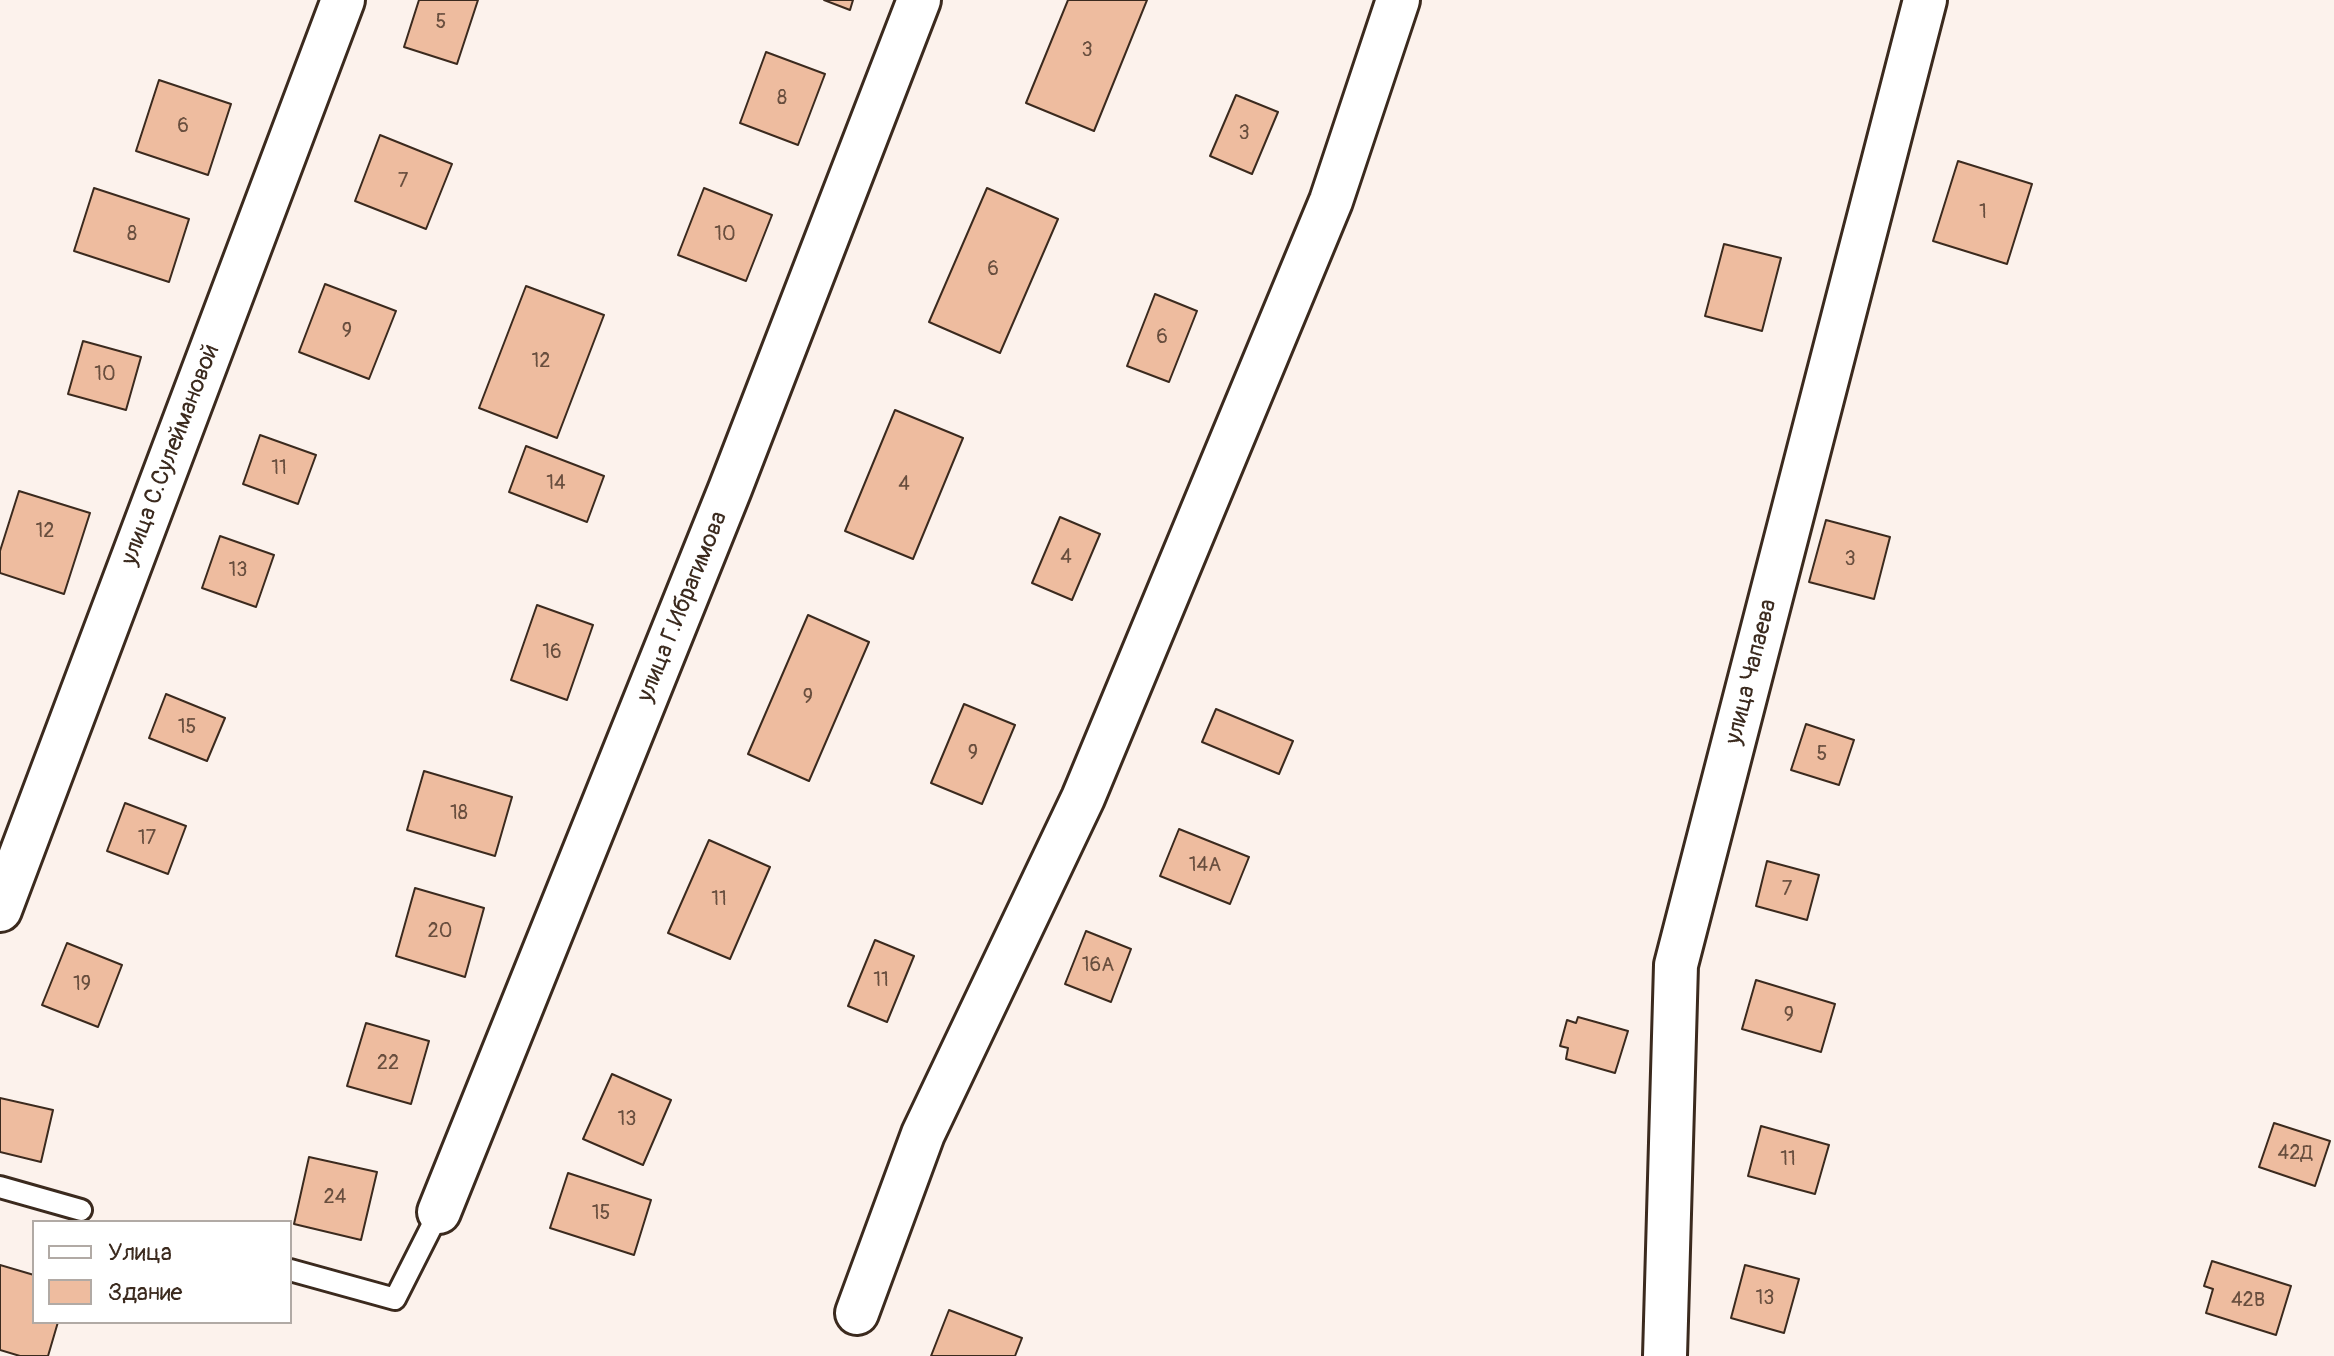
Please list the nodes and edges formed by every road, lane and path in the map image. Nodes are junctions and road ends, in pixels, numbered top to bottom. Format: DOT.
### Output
graph roads {
  1 [pos="343,0"];
  2 [pos="919,0"];
  3 [pos="1398,0"];
  4 [pos="1925,0"];
  5 [pos="0,910"];
  6 [pos="0,1187"];
  7 [pos="81,1210"];
  8 [pos="439,1212"];
  9 [pos="292,1271"];
  10 [pos="857,1313"];
  11 [pos="1665,1356"];
  1 -- 5 [label="street, улица С.Сулеймановой"];
  2 -- 8 [label="street, улица Г.Ибрагимова"];
  3 -- 10 [label="street"];
  4 -- 11 [label="street, улица Чапаева"];
  6 -- 7 [label="lane"];
  8 -- 9 [label="lane"];
}
